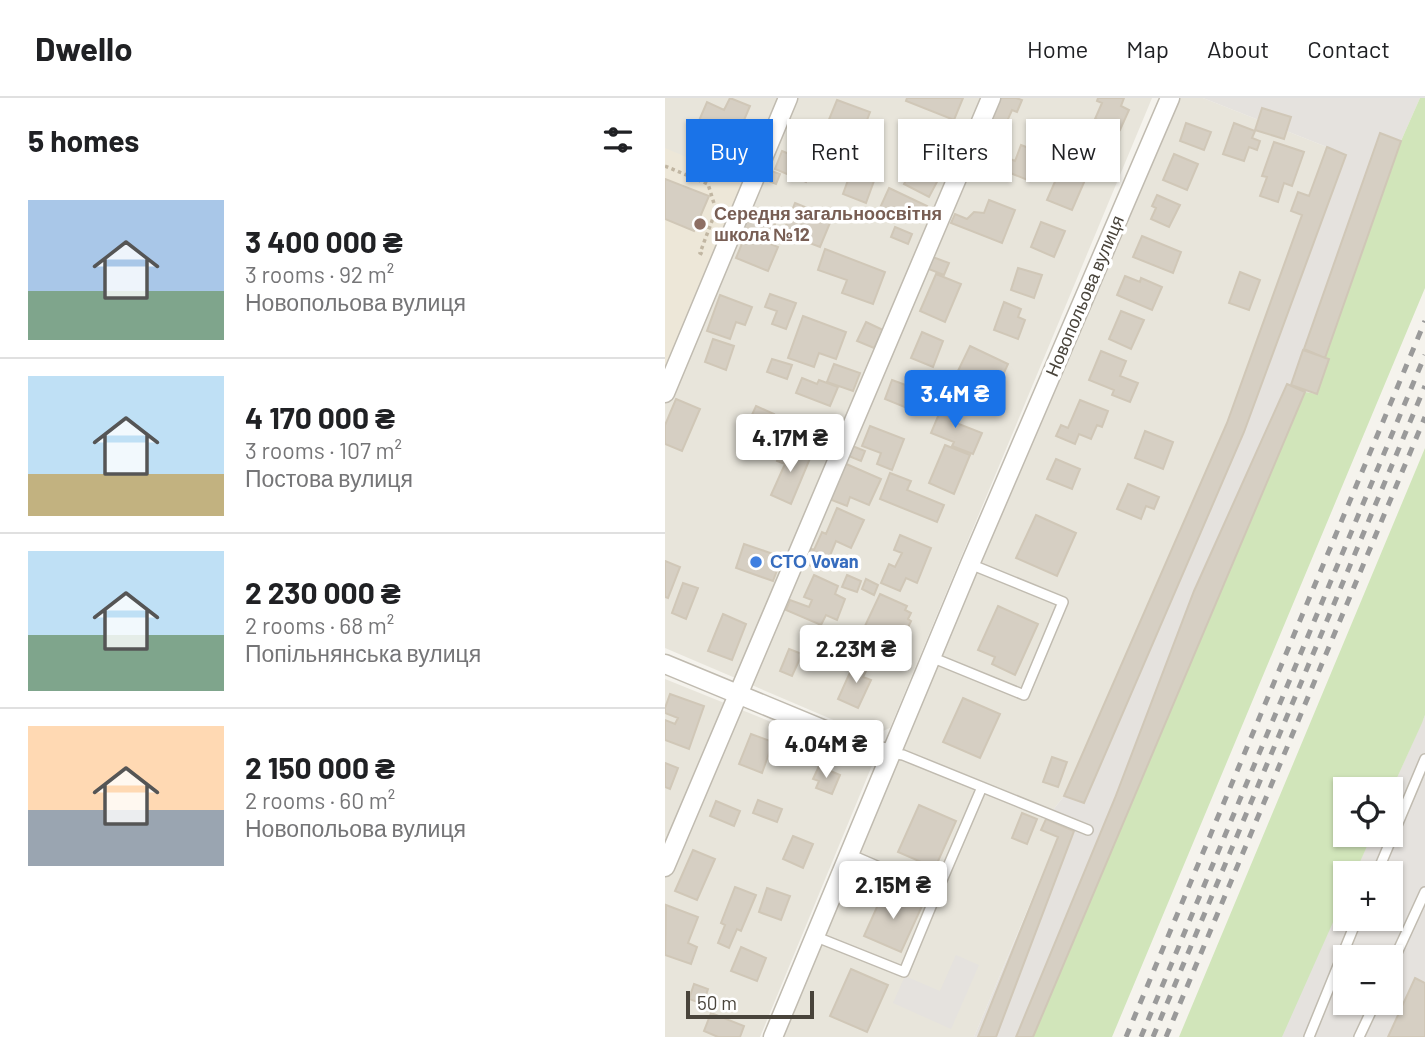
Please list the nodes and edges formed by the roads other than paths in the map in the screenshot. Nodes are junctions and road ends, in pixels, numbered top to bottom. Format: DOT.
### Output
graph roads {
  1 [pos="788,98"];
  2 [pos="991,98"];
  3 [pos="1170,98"];
  4 [pos="665,393"];
  5 [pos="969,564"];
  6 [pos="931,657"];
  7 [pos="665,664"];
  8 [pos="737,695"];
  9 [pos="890,754"];
  10 [pos="1425,760"];
  11 [pos="982,787"];
  12 [pos="1089,830"];
  13 [pos="849,854"];
  14 [pos="1382,861"];
  15 [pos="665,867"];
  16 [pos="937,892"];
  17 [pos="1425,892"];
  18 [pos="1352,931"];
  19 [pos="814,936"];
  20 [pos="1401,945"];
  21 [pos="1369,1015"];
  22 [pos="773,1037"];
  23 [pos="1309,1037"];
  24 [pos="1359,1037"];
  1 -- 4 [label="street"];
  2 -- 8 [label="street"];
  3 -- 5 [label="street, Новопольова вулиця"];
  5 -- 6 [label="street, Новопольова вулиця"];
  5 -- 6 [label="lane"];
  6 -- 9 [label="street, Новопольова вулиця"];
  7 -- 8 [label="street"];
  8 -- 9 [label="street"];
  8 -- 15 [label="street"];
  9 -- 11 [label="lane"];
  9 -- 13 [label="street, Новопольова вулиця"];
  10 -- 14 [label="lane"];
  11 -- 12 [label="lane"];
  11 -- 16 [label="lane"];
  13 -- 16 [label="lane"];
  13 -- 19 [label="street, Новопольова вулиця"];
  16 -- 19 [label="lane"];
  17 -- 20 [label="lane"];
  18 -- 23 [label="lane"];
  19 -- 22 [label="street, Новопольова вулиця"];
  21 -- 24 [label="lane"];
}
